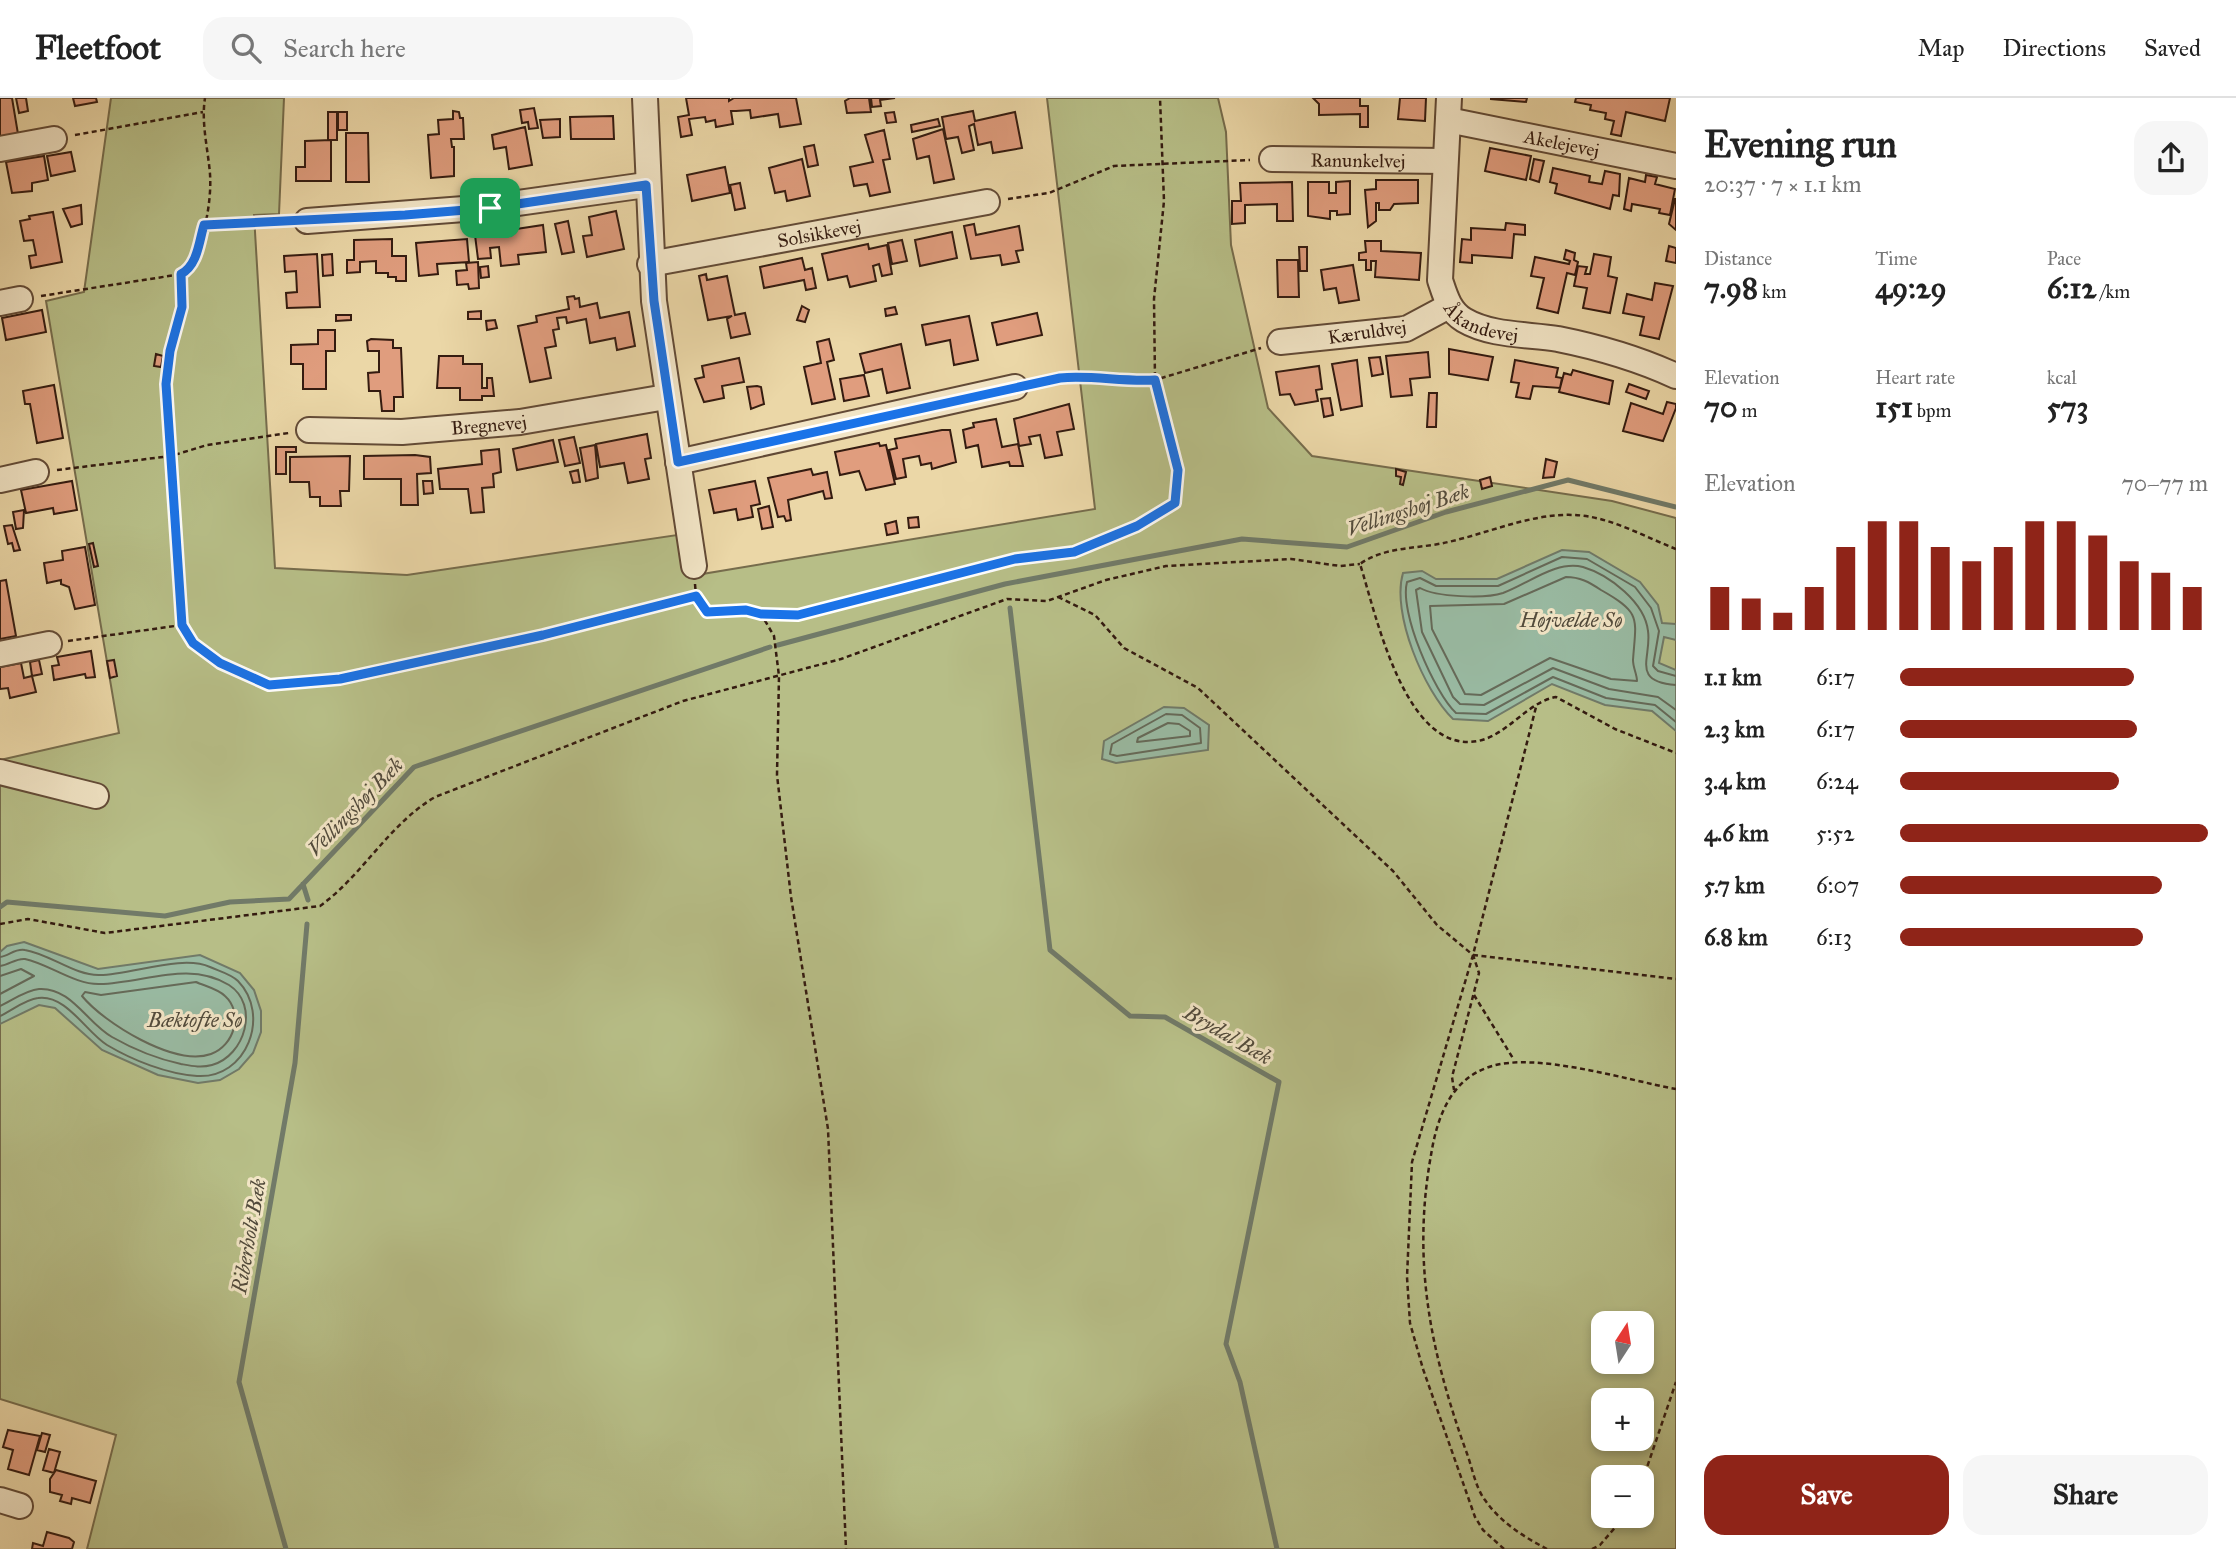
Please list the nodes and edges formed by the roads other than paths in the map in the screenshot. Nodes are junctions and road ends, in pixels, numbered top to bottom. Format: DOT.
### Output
graph roads {
  1 [pos="645,98"];
  2 [pos="1449,109"];
  3 [pos="54,139"];
  4 [pos="0,149"];
  5 [pos="1272,159"];
  6 [pos="1445,161"];
  7 [pos="1676,166"];
  8 [pos="646,185"];
  9 [pos="987,202"];
  10 [pos="307,221"];
  11 [pos="650,264"];
  12 [pos="1449,306"];
  13 [pos="1280,342"];
  14 [pos="1676,376"];
  15 [pos="1015,387"];
  16 [pos="666,397"];
  17 [pos="309,430"];
  18 [pos="678,462"];
  19 [pos="36,472"];
  20 [pos="0,480"];
  21 [pos="694,566"];
  22 [pos="49,644"];
  23 [pos="0,654"];
  24 [pos="0,772"];
  25 [pos="96,796"];
  1 -- 8 [label="street"];
  2 -- 6 [label="street, Åkandevej"];
  2 -- 7 [label="street, Akelejevej"];
  3 -- 4 [label="street"];
  5 -- 6 [label="street, Ranunkelvej"];
  6 -- 12 [label="street, Åkandevej"];
  8 -- 10 [label="street"];
  8 -- 11 [label="street"];
  9 -- 11 [label="street, Solsikkevej"];
  11 -- 16 [label="street"];
  12 -- 13 [label="street, Kæruldvej"];
  12 -- 14 [label="street, Åkandevej"];
  15 -- 18 [label="street"];
  16 -- 17 [label="street, Bregnevej"];
  16 -- 18 [label="street"];
  18 -- 21 [label="street"];
  19 -- 20 [label="street"];
  22 -- 23 [label="street"];
  24 -- 25 [label="street"];
}
